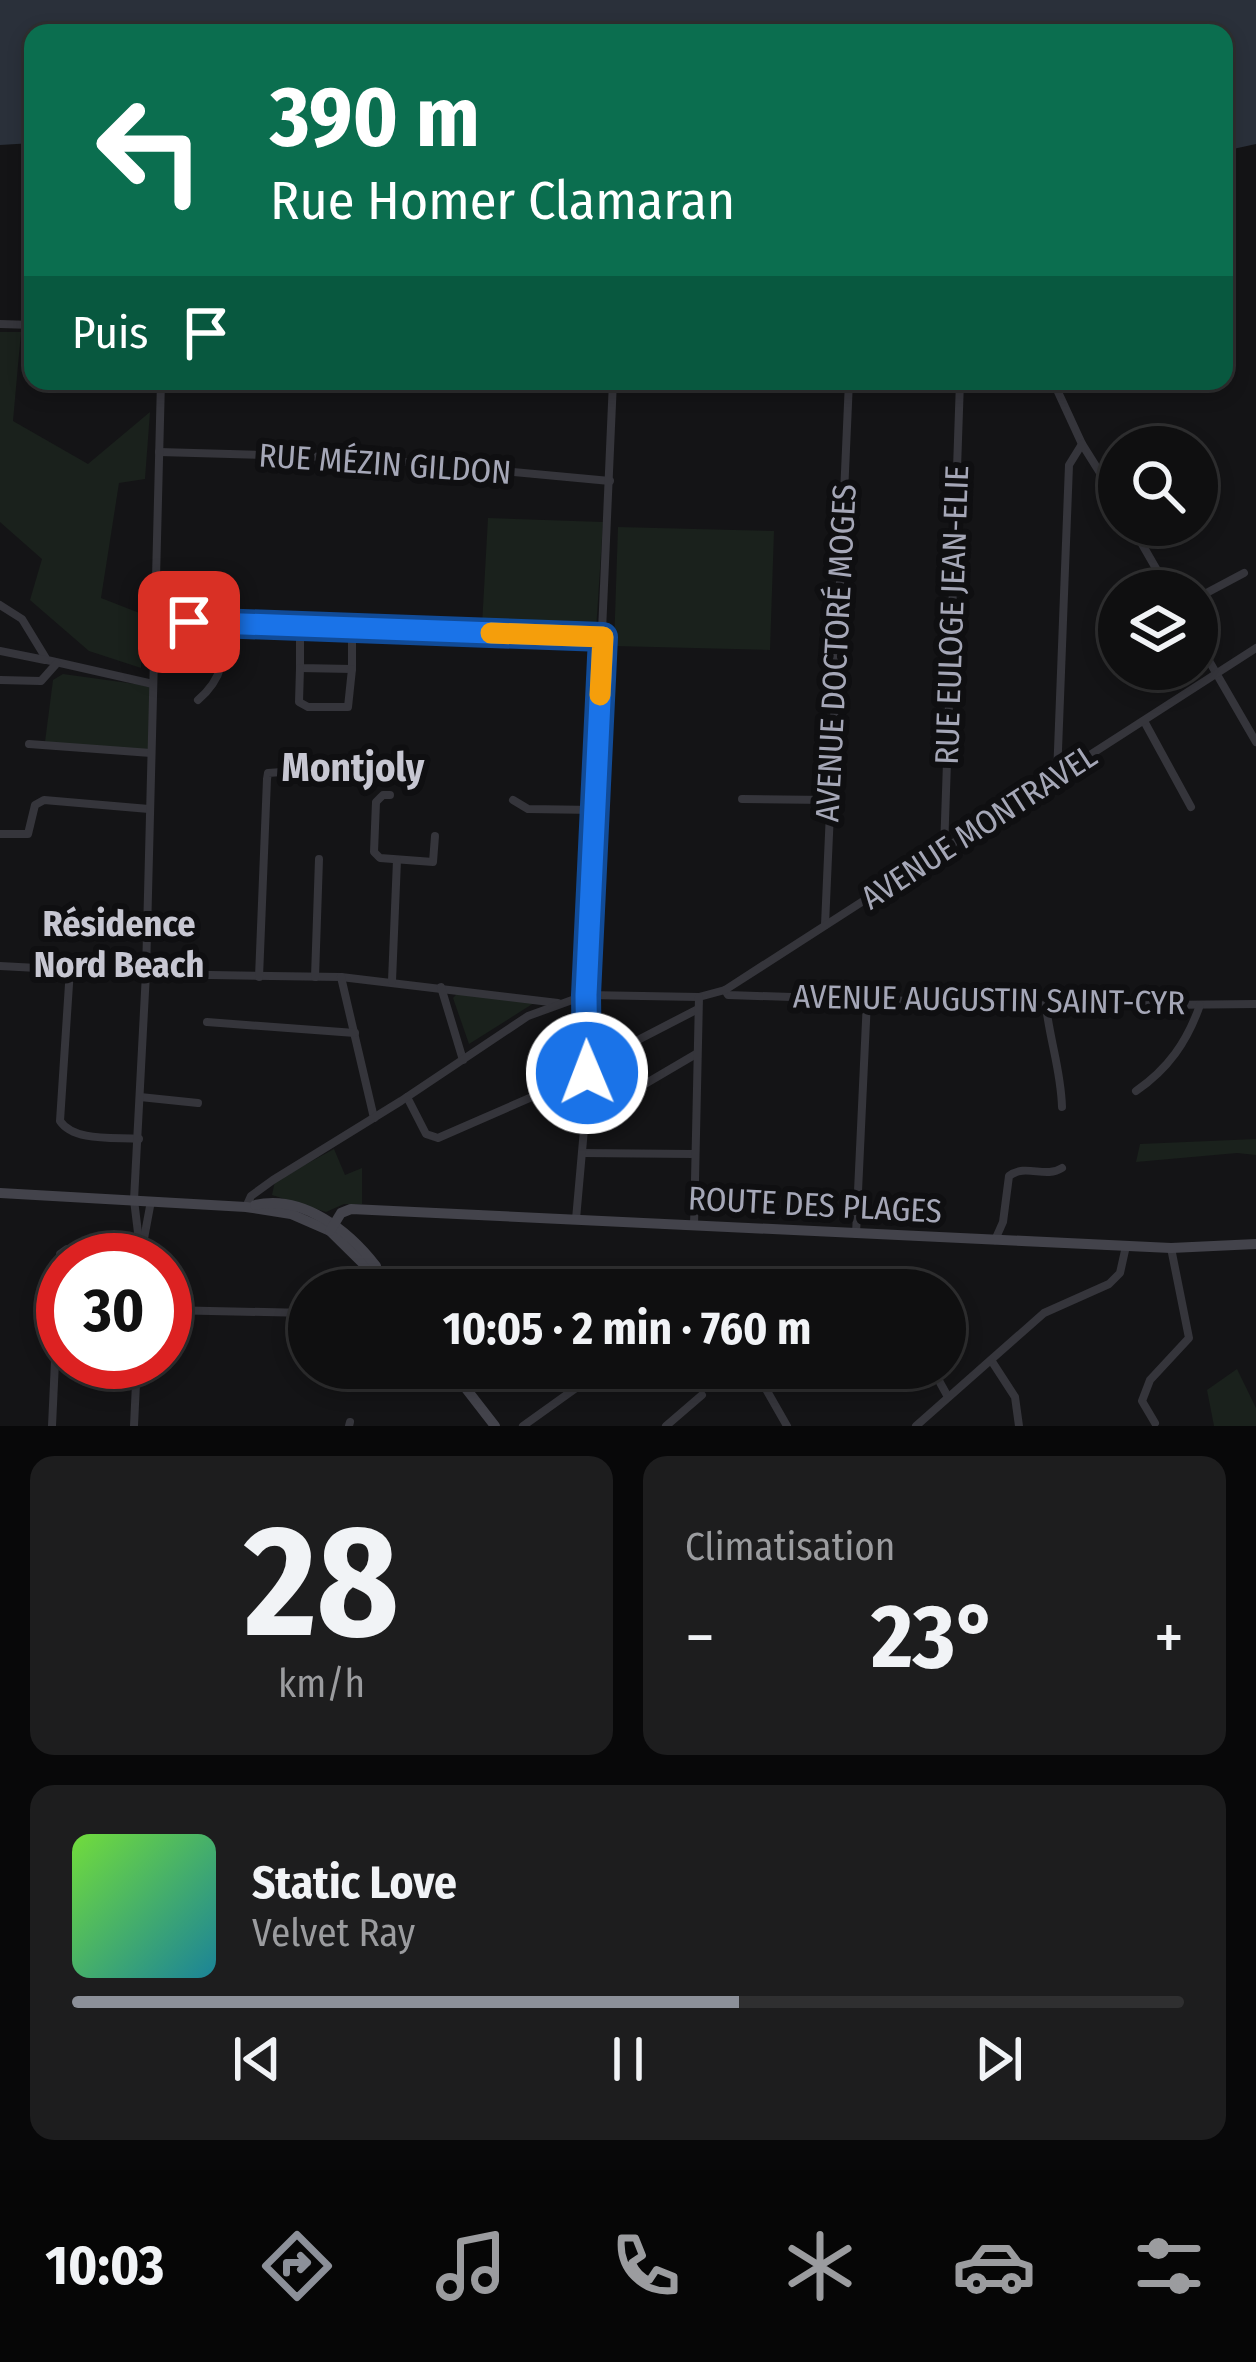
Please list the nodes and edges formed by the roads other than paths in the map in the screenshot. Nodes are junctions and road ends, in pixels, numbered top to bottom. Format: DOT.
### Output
graph roads {
  1 [pos="160,390"];
  2 [pos="613,390"];
  3 [pos="849,390"];
  4 [pos="960,390"];
  5 [pos="1057,390"];
  6 [pos="1082,444"];
  7 [pos="159,452"];
  8 [pos="1098,469"];
  9 [pos="610,481"];
  10 [pos="1244,573"];
  11 [pos="1218,587"];
  12 [pos="0,605"];
  13 [pos="154,622"];
  14 [pos="224,622"];
  15 [pos="300,626"];
  16 [pos="352,627"];
  17 [pos="603,637"];
  18 [pos="1256,648"];
  19 [pos="0,651"];
  20 [pos="52,662"];
  21 [pos="300,668"];
  22 [pos="352,669"];
  23 [pos="1218,674"];
  24 [pos="1218,677"];
  25 [pos="0,680"];
  26 [pos="153,680"];
  27 [pos="1193,690"];
  28 [pos="198,700"];
  29 [pos="1144,721"];
  30 [pos="1256,742"];
  31 [pos="29,744"];
  32 [pos="151,753"];
  33 [pos="282,772"];
  34 [pos="1057,778"];
  35 [pos="390,795"];
  36 [pos="742,799"];
  37 [pos="513,800"];
  38 [pos="828,800"];
  39 [pos="1191,807"];
  40 [pos="149,809"];
  41 [pos="595,810"];
  42 [pos="0,834"];
  43 [pos="434,836"];
  44 [pos="944,850"];
  45 [pos="319,859"];
  46 [pos="397,860"];
  47 [pos="825,925"];
  48 [pos="0,966"];
  49 [pos="70,969"];
  50 [pos="146,974"];
  51 [pos="259,977"];
  52 [pos="315,977"];
  53 [pos="341,977"];
  54 [pos="392,981"];
  55 [pos="441,986"];
  56 [pos="725,990"];
  57 [pos="586,995"];
  58 [pos="699,997"];
  59 [pos="867,1000"];
  60 [pos="560,1004"];
  61 [pos="1256,1004"];
  62 [pos="1200,1005"];
  63 [pos="1046,1006"];
  64 [pos="698,1009"];
  65 [pos="207,1022"];
  66 [pos="355,1033"];
  67 [pos="696,1054"];
  68 [pos="463,1060"];
  69 [pos="586,1061"];
  70 [pos="587,1073"];
  71 [pos="1136,1091"];
  72 [pos="407,1096"];
  73 [pos="140,1097"];
  74 [pos="197,1103"];
  75 [pos="1062,1107"];
  76 [pos="374,1118"];
  77 [pos="585,1118"];
  78 [pos="139,1139"];
  79 [pos="582,1153"];
  80 [pos="693,1154"];
  81 [pos="1062,1168"];
  82 [pos="273,1180"];
  83 [pos="0,1193"];
  84 [pos="134,1200"];
  85 [pos="151,1200"];
  86 [pos="256,1206"];
  87 [pos="371,1210"];
  88 [pos="352,1218"];
  89 [pos="577,1220"];
  90 [pos="694,1226"];
  91 [pos="331,1228"];
  92 [pos="138,1233"];
  93 [pos="144,1233"];
  94 [pos="856,1234"];
  95 [pos="353,1239"];
  96 [pos="995,1240"];
  97 [pos="1256,1244"];
  98 [pos="1126,1246"];
  99 [pos="1171,1248"];
  100 [pos="371,1269"];
  101 [pos="375,1269"];
  102 [pos="192,1310"];
  103 [pos="288,1312"];
  104 [pos="991,1360"];
  105 [pos="54,1389"];
  106 [pos="135,1389"];
  107 [pos="466,1389"];
  108 [pos="575,1389"];
  109 [pos="766,1389"];
  110 [pos="944,1389"];
  111 [pos="702,1395"];
  112 [pos="949,1397"];
  113 [pos="1154,1423"];
  114 [pos="52,1426"];
  115 [pos="134,1426"];
  116 [pos="495,1426"];
  117 [pos="523,1426"];
  118 [pos="666,1426"];
  119 [pos="787,1426"];
  120 [pos="916,1426"];
  121 [pos="1019,1426"];
  1 -- 7 [label="street"];
  2 -- 9 [label="street"];
  3 -- 38 [label="street, AVENUE DOCTORÉ MOGES"];
  4 -- 44 [label="street, RUE EULOGE JEAN-ELIE"];
  5 -- 6 [label="street"];
  6 -- 8 [label="street"];
  6 -- 34 [label="street"];
  7 -- 9 [label="street, RUE MÉZIN GILDON"];
  7 -- 13 [label="street"];
  9 -- 17 [label="street"];
  10 -- 11 [label="street"];
  12 -- 20 [label="street"];
  13 -- 14 [label="street"];
  13 -- 26 [label="street"];
  14 -- 15 [label="street"];
  14 -- 28 [label="street"];
  15 -- 16 [label="street"];
  15 -- 21 [label="street"];
  16 -- 17 [label="street"];
  16 -- 22 [label="street"];
  17 -- 41 [label="street"];
  18 -- 23 [label="street, AVENUE MONTRAVEL"];
  19 -- 20 [label="street"];
  20 -- 25 [label="street"];
  20 -- 26 [label="street"];
  21 -- 22 [label="street"];
  21 -- 22 [label="street"];
  24 -- 30 [label="street"];
  26 -- 32 [label="street"];
  27 -- 29 [label="street, AVENUE MONTRAVEL"];
  29 -- 34 [label="street, AVENUE MONTRAVEL"];
  29 -- 39 [label="street"];
  31 -- 32 [label="street"];
  32 -- 40 [label="street"];
  33 -- 51 [label="street"];
  34 -- 44 [label="street, AVENUE MONTRAVEL"];
  35 -- 46 [label="street"];
  36 -- 38 [label="street"];
  37 -- 41 [label="street"];
  38 -- 47 [label="street, AVENUE DOCTORÉ MOGES"];
  40 -- 42 [label="street"];
  40 -- 50 [label="street"];
  41 -- 57 [label="street"];
  43 -- 46 [label="street"];
  44 -- 47 [label="street, AVENUE MONTRAVEL"];
  45 -- 52 [label="street"];
  46 -- 54 [label="street"];
  47 -- 56 [label="street, AVENUE MONTRAVEL"];
  48 -- 49 [label="street"];
  49 -- 50 [label="street"];
  49 -- 78 [label="street"];
  50 -- 51 [label="street"];
  50 -- 73 [label="street"];
  51 -- 52 [label="street"];
  52 -- 53 [label="street"];
  53 -- 54 [label="street"];
  53 -- 66 [label="street"];
  54 -- 55 [label="street"];
  55 -- 60 [label="street"];
  55 -- 68 [label="street"];
  56 -- 58 [label="street, AVENUE MONTRAVEL"];
  56 -- 59 [label="street, AVENUE AUGUSTIN SAINT-CYR"];
  57 -- 58 [label="street, AVENUE MONTRAVEL"];
  57 -- 60 [label="street"];
  57 -- 69 [label="street"];
  58 -- 64 [label="street"];
  59 -- 63 [label="street, AVENUE AUGUSTIN SAINT-CYR"];
  59 -- 94 [label="street"];
  60 -- 68 [label="street"];
  61 -- 62 [label="street, AVENUE AUGUSTIN SAINT-CYR"];
  62 -- 63 [label="street, AVENUE AUGUSTIN SAINT-CYR"];
  62 -- 71 [label="street"];
  63 -- 75 [label="street"];
  64 -- 67 [label="street"];
  64 -- 69 [label="street"];
  65 -- 66 [label="street"];
  66 -- 76 [label="street"];
  67 -- 77 [label="street"];
  67 -- 80 [label="street"];
  68 -- 72 [label="street"];
  69 -- 70 [label="street"];
  70 -- 72 [label="street"];
  70 -- 77 [label="street"];
  72 -- 76 [label="street"];
  73 -- 74 [label="street"];
  73 -- 78 [label="street"];
  76 -- 82 [label="street"];
  77 -- 79 [label="street"];
  78 -- 84 [label="street"];
  79 -- 80 [label="street"];
  79 -- 89 [label="street"];
  80 -- 90 [label="street"];
  81 -- 96 [label="street"];
  82 -- 86 [label="street"];
  82 -- 86 [label="street"];
  83 -- 84 [label="street"];
  84 -- 85 [label="street"];
  84 -- 92 [label="street"];
  85 -- 86 [label="street"];
  85 -- 93 [label="street"];
  86 -- 91 [label="street"];
  87 -- 88 [label="street, ROUTE DES PLAGES"];
  87 -- 89 [label="street, ROUTE DES PLAGES"];
  87 -- 91 [label="street, ROUTE DES PLAGES"];
  88 -- 91 [label="street, ROUTE DES PLAGES"];
  88 -- 95 [label="street"];
  89 -- 90 [label="street, ROUTE DES PLAGES"];
  90 -- 94 [label="street, ROUTE DES PLAGES"];
  91 -- 95 [label="street"];
  91 -- 100 [label="street"];
  94 -- 96 [label="street, ROUTE DES PLAGES"];
  95 -- 101 [label="street"];
  96 -- 98 [label="street, ROUTE DES PLAGES"];
  97 -- 99 [label="street, ROUTE DES PLAGES"];
  98 -- 99 [label="street, ROUTE DES PLAGES"];
  98 -- 104 [label="street"];
  99 -- 113 [label="street"];
  102 -- 103 [label="street"];
  104 -- 112 [label="street"];
  104 -- 121 [label="street"];
  105 -- 114 [label="street"];
  106 -- 115 [label="street"];
  107 -- 116 [label="street"];
  108 -- 117 [label="street"];
  109 -- 119 [label="street"];
  110 -- 112 [label="street"];
  111 -- 118 [label="street"];
  112 -- 120 [label="street"];
}
